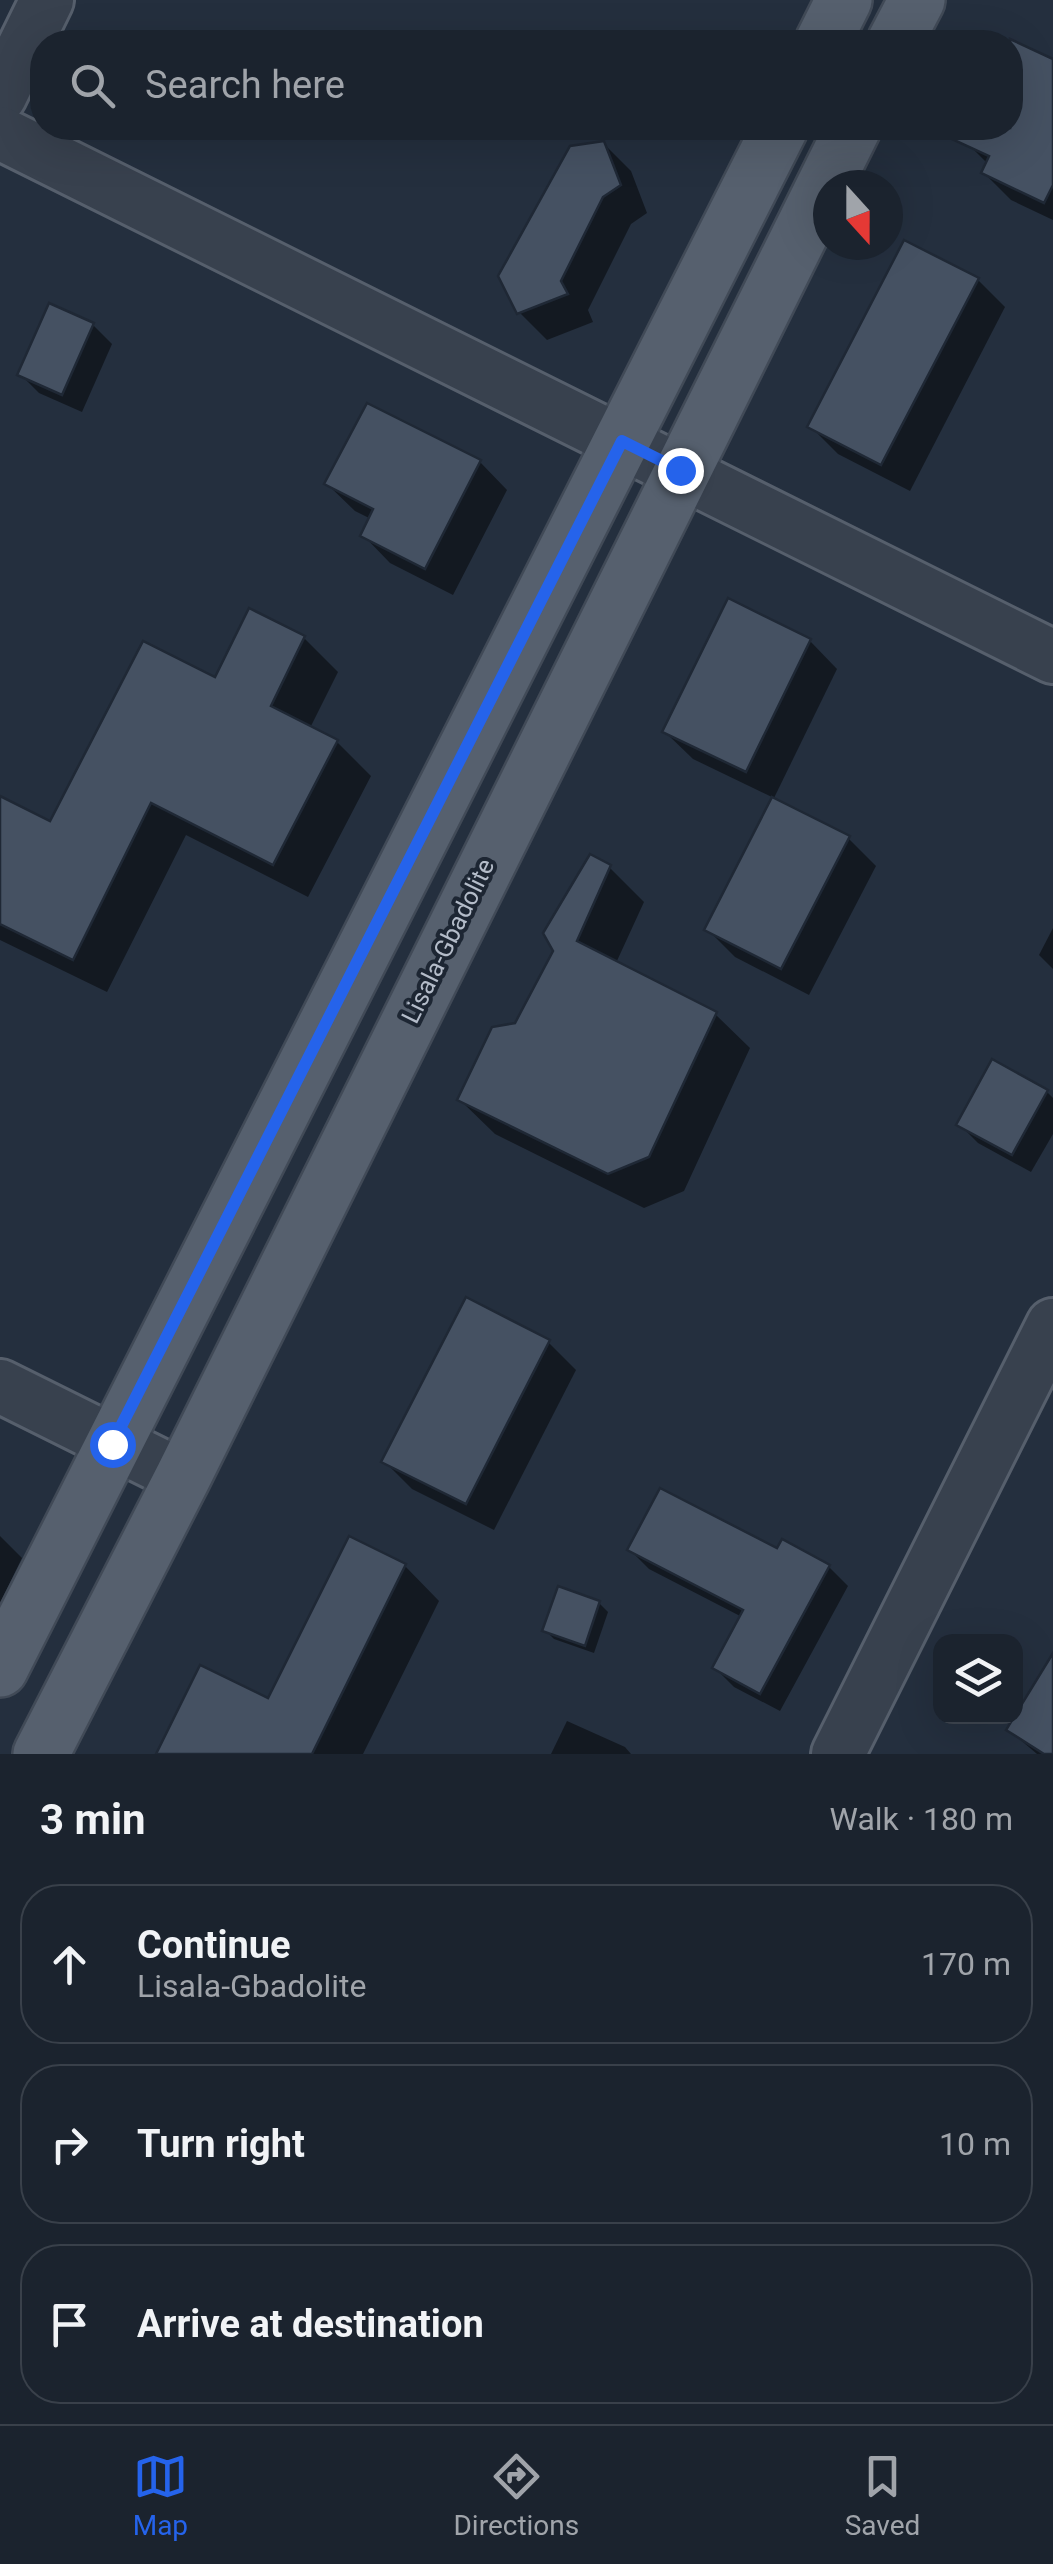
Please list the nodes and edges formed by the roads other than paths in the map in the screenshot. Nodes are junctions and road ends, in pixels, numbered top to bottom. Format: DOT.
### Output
graph roads {
  1 [pos="47,0"];
  2 [pos="844,0"];
  3 [pos="917,0"];
  4 [pos="32,30"];
  5 [pos="829,30"];
  6 [pos="902,30"];
  7 [pos="30,35"];
  8 [pos="0,96"];
  9 [pos="0,132"];
  10 [pos="774,140"];
  11 [pos="846,140"];
  12 [pos="622,441"];
  13 [pos="680,470"];
  14 [pos="1053,657"];
  15 [pos="1053,1325"];
  16 [pos="0,1386"];
  17 [pos="112,1444"];
  18 [pos="183,1477"];
  19 [pos="0,1669"];
  20 [pos="41,1754"];
  21 [pos="838,1754"];
  1 -- 4 [label="street"];
  2 -- 5 [label="main road"];
  3 -- 6 [label="main road"];
  7 -- 8 [label="street"];
  9 -- 12 [label="street"];
  10 -- 12 [label="main road"];
  11 -- 13 [label="main road, Lisala-Gbadolite"];
  12 -- 13 [label="street"];
  12 -- 17 [label="main road"];
  13 -- 14 [label="street"];
  13 -- 18 [label="main road, Lisala-Gbadolite"];
  15 -- 21 [label="street"];
  16 -- 17 [label="street"];
  17 -- 18 [label="street"];
  17 -- 19 [label="main road"];
  18 -- 20 [label="main road, Lisala-Gbadolite"];
}
